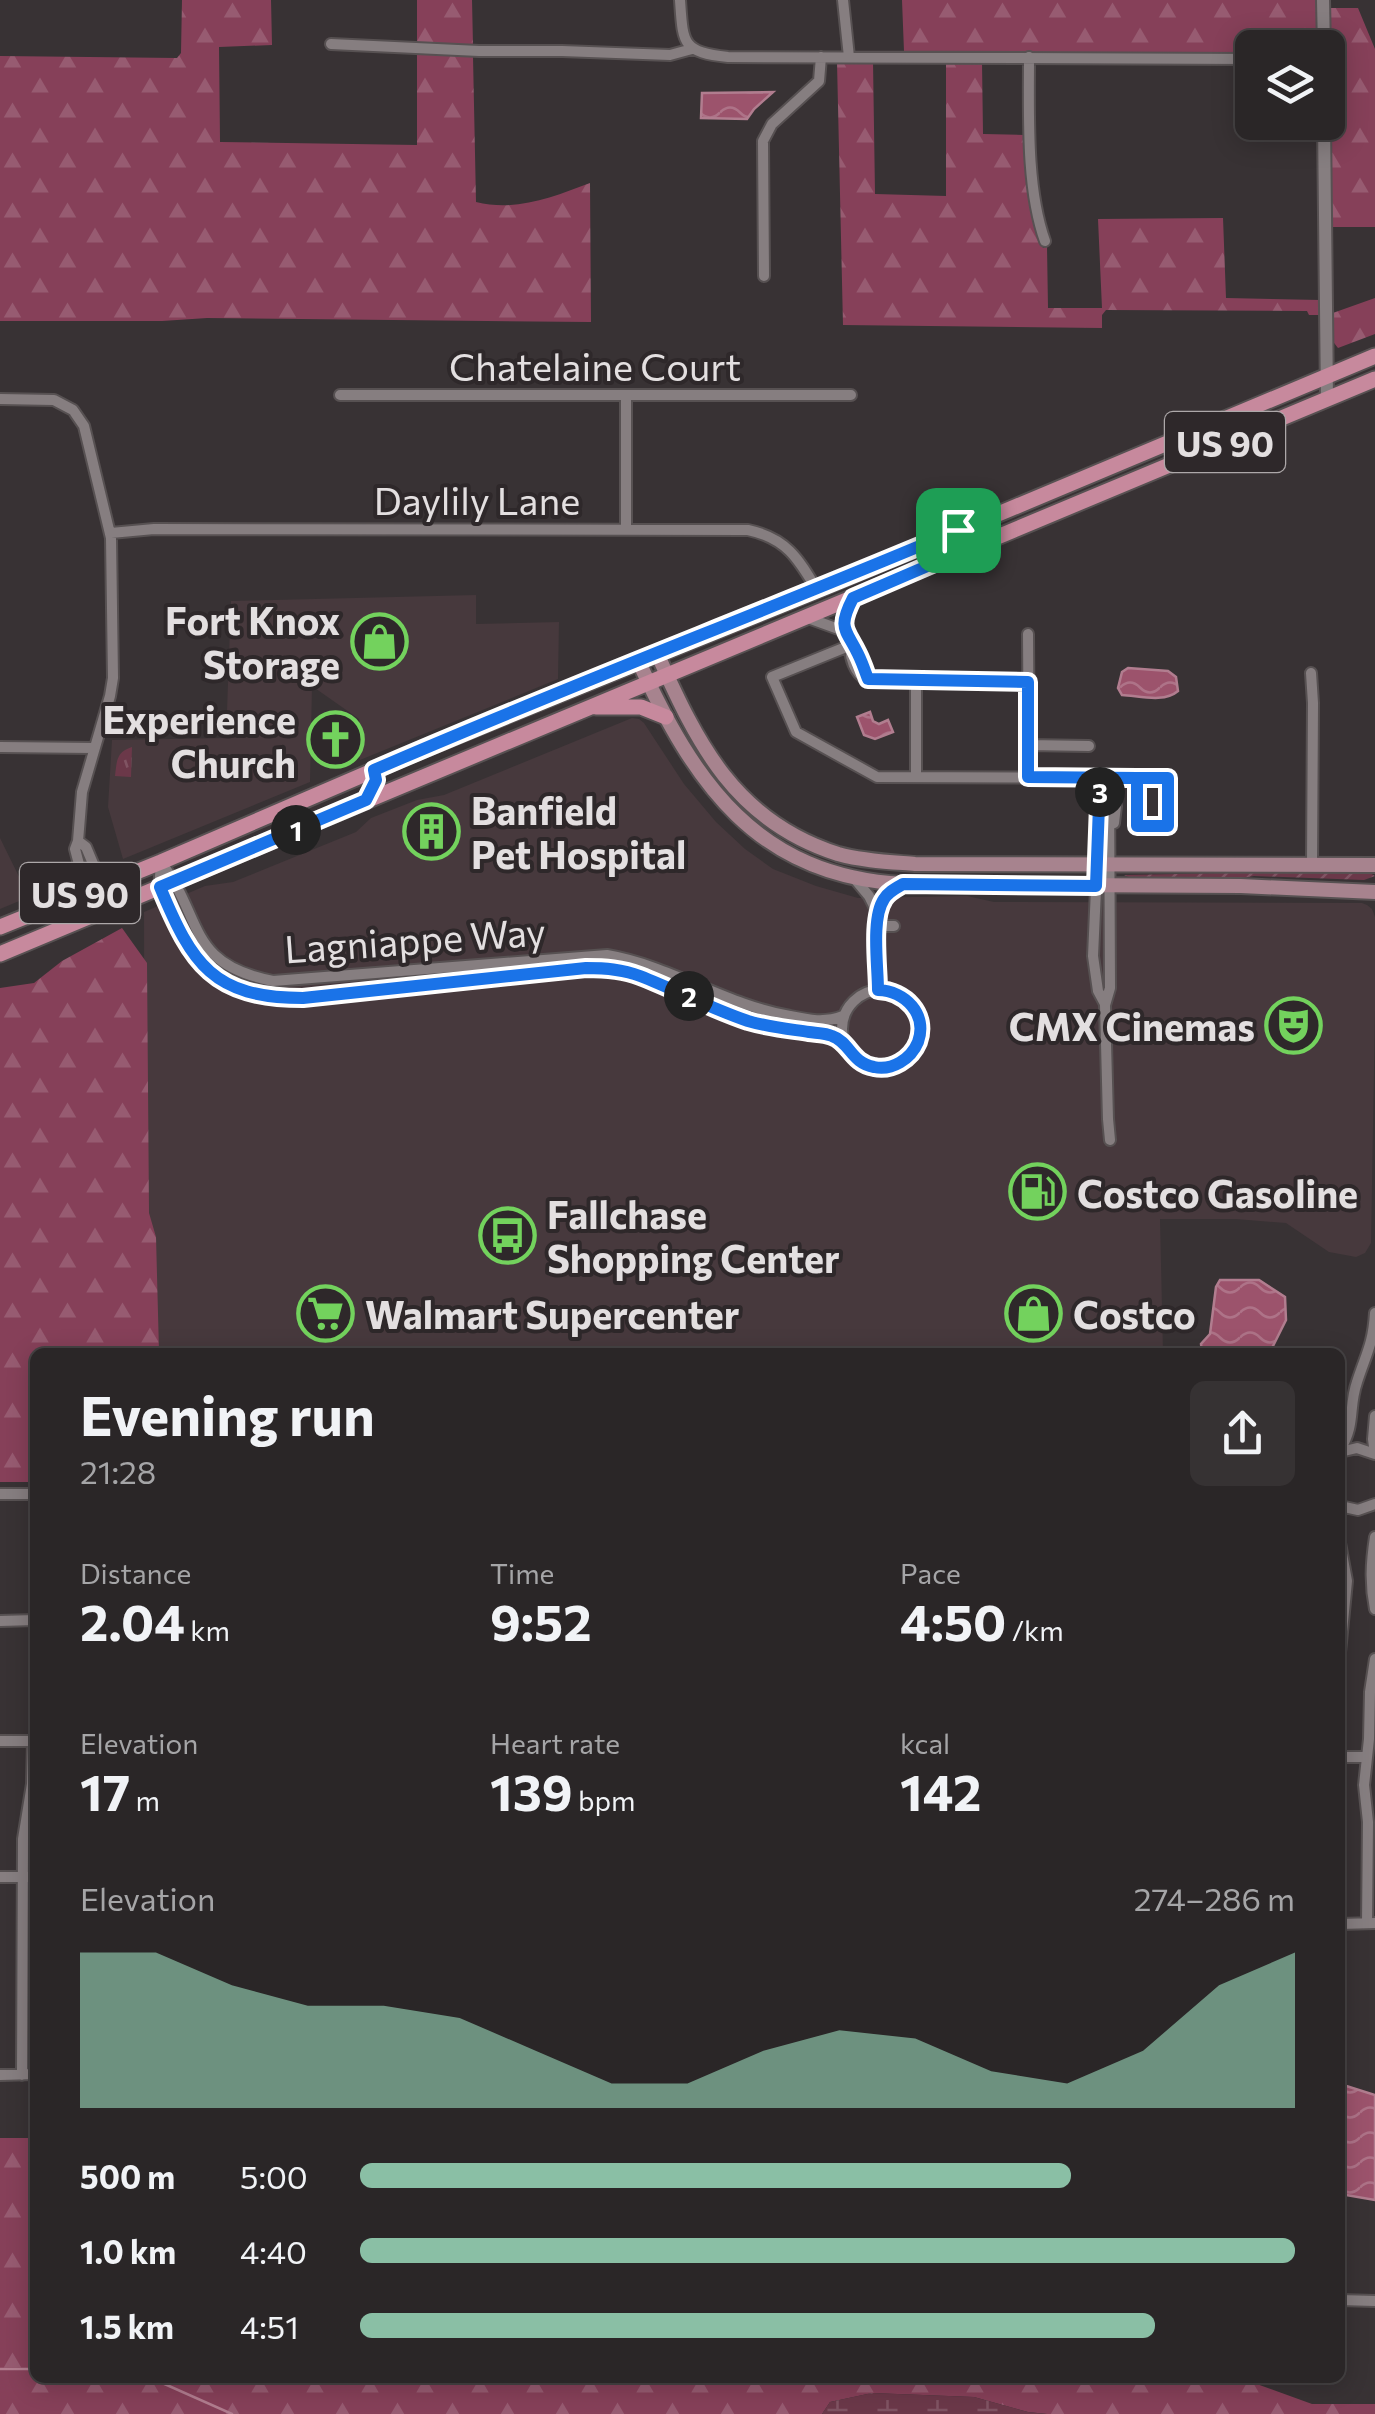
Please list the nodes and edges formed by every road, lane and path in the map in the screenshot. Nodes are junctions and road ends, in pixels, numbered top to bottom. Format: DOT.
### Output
graph roads {
  1 [pos="680,0"];
  2 [pos="843,0"];
  3 [pos="1324,0"];
  4 [pos="1324,30"];
  5 [pos="331,44"];
  6 [pos="692,49"];
  7 [pos="821,56"];
  8 [pos="849,56"];
  9 [pos="1029,57"];
  10 [pos="1235,59"];
  11 [pos="1324,140"];
  12 [pos="1046,241"];
  13 [pos="764,276"];
  14 [pos="1375,356"];
  15 [pos="1326,378"];
  16 [pos="1375,379"];
  17 [pos="340,394"];
  18 [pos="626,395"];
  19 [pos="851,395"];
  20 [pos="0,399"];
  21 [pos="1328,399"];
  22 [pos="626,529"];
  23 [pos="958,530"];
  24 [pos="110,533"];
  25 [pos="939,561"];
  26 [pos="818,590"];
  27 [pos="853,598"];
  28 [pos="804,616"];
  29 [pos="844,631"];
  30 [pos="1028,634"];
  31 [pos="852,645"];
  32 [pos="656,653"];
  33 [pos="638,660"];
  34 [pos="1311,672"];
  35 [pos="666,674"];
  36 [pos="916,680"];
  37 [pos="648,682"];
  38 [pos="1028,682"];
  39 [pos="588,707"];
  40 [pos="666,717"];
  41 [pos="1028,746"];
  42 [pos="1089,746"];
  43 [pos="0,748"];
  44 [pos="93,748"];
  45 [pos="374,770"];
  46 [pos="916,777"];
  47 [pos="1028,777"];
  48 [pos="1105,778"];
  49 [pos="1137,778"];
  50 [pos="366,800"];
  51 [pos="1103,825"];
  52 [pos="78,841"];
  53 [pos="161,862"];
  54 [pos="1312,864"];
  55 [pos="1095,865"];
  56 [pos="1111,865"];
  57 [pos="1375,865"];
  58 [pos="854,878"];
  59 [pos="1375,883"];
  60 [pos="167,884"];
  61 [pos="903,884"];
  62 [pos="102,885"];
  63 [pos="1103,886"];
  64 [pos="1241,886"];
  65 [pos="1280,888"];
  66 [pos="86,891"];
  67 [pos="1375,892"];
  68 [pos="1375,902"];
  69 [pos="878,920"];
  70 [pos="0,926"];
  71 [pos="894,926"];
  72 [pos="0,954"];
  73 [pos="509,963"];
  74 [pos="619,963"];
  75 [pos="400,972"];
  76 [pos="511,976"];
  77 [pos="400,988"];
  78 [pos="878,990"];
  79 [pos="1105,1005"];
  80 [pos="753,1008"];
  81 [pos="843,1016"];
  82 [pos="750,1021"];
  83 [pos="936,1028"];
  84 [pos="920,1029"];
  85 [pos="746,1035"];
  86 [pos="844,1043"];
  87 [pos="1110,1140"];
  88 [pos="1375,1313"];
  89 [pos="1375,1416"];
  90 [pos="1345,1442"];
  91 [pos="1345,1450"];
  92 [pos="1375,1454"];
  93 [pos="0,1494"];
  94 [pos="30,1494"];
  95 [pos="1375,1504"];
  96 [pos="1345,1507"];
  97 [pos="1375,1538"];
  98 [pos="1375,1609"];
  99 [pos="0,1620"];
  100 [pos="30,1620"];
  101 [pos="1375,1659"];
  102 [pos="0,1741"];
  103 [pos="30,1741"];
  104 [pos="1345,1757"];
  105 [pos="1366,1758"];
  106 [pos="30,1796"];
  107 [pos="0,1877"];
  108 [pos="29,1877"];
  109 [pos="1345,1924"];
  110 [pos="1371,1924"];
  111 [pos="29,2074"];
  112 [pos="0,2075"];
  113 [pos="1345,2300"];
  114 [pos="1375,2301"];
  1 -- 6 [label="street"];
  2 -- 8 [label="street"];
  3 -- 4 [label="street"];
  5 -- 6 [label="street"];
  6 -- 7 [label="street"];
  7 -- 8 [label="street"];
  7 -- 13 [label="street"];
  8 -- 9 [label="street"];
  9 -- 10 [label="street"];
  9 -- 12 [label="street"];
  11 -- 15 [label="street"];
  14 -- 15 [label="main road, US 90"];
  15 -- 21 [label="street"];
  15 -- 23 [label="main road, US 90"];
  16 -- 21 [label="main road, US 90"];
  17 -- 18 [label="street, Chatelaine Court"];
  18 -- 19 [label="street, Chatelaine Court"];
  18 -- 22 [label="street"];
  20 -- 24 [label="street"];
  21 -- 25 [label="main road, US 90"];
  22 -- 24 [label="street, Daylily Lane"];
  22 -- 26 [label="street, Daylily Lane"];
  23 -- 25 [label="main road"];
  23 -- 26 [label="main road, US 90"];
  24 -- 44 [label="street"];
  25 -- 27 [label="main road, US 90"];
  26 -- 32 [label="main road, US 90"];
  27 -- 28 [label="main road, US 90"];
  27 -- 29 [label="street"];
  28 -- 29 [label="street"];
  28 -- 35 [label="main road, US 90"];
  29 -- 31 [label="street"];
  30 -- 38 [label="street"];
  31 -- 36 [label="street"];
  31 -- 46 [label="street"];
  32 -- 33 [label="main road, US 90"];
  32 -- 35 [label="main road"];
  33 -- 37 [label="main road"];
  33 -- 45 [label="main road, US 90"];
  34 -- 54 [label="street"];
  35 -- 37 [label="main road, US 90"];
  35 -- 55 [label="main road"];
  36 -- 38 [label="street"];
  36 -- 46 [label="street"];
  37 -- 39 [label="main road, US 90"];
  37 -- 40 [label="main road"];
  38 -- 41 [label="street"];
  39 -- 40 [label="main road"];
  39 -- 50 [label="main road, US 90"];
  40 -- 58 [label="main road"];
  41 -- 42 [label="street"];
  41 -- 47 [label="street"];
  43 -- 44 [label="street"];
  44 -- 52 [label="street"];
  45 -- 50 [label="main road"];
  45 -- 53 [label="main road, US 90"];
  46 -- 47 [label="street"];
  47 -- 48 [label="street"];
  48 -- 49 [label="street"];
  48 -- 51 [label="street"];
  48 -- 51 [label="street"];
  49 -- 49 [label="street"];
  50 -- 60 [label="main road, US 90"];
  51 -- 55 [label="street"];
  51 -- 56 [label="street"];
  52 -- 62 [label="street"];
  52 -- 66 [label="street"];
  53 -- 60 [label="street, Lagniappe Way"];
  53 -- 62 [label="main road, US 90"];
  54 -- 56 [label="main road"];
  54 -- 57 [label="main road"];
  55 -- 56 [label="main road"];
  55 -- 63 [label="street"];
  56 -- 63 [label="street"];
  58 -- 61 [label="main road"];
  58 -- 69 [label="street"];
  59 -- 64 [label="main road"];
  60 -- 72 [label="main road, US 90"];
  60 -- 75 [label="street, Lagniappe Way"];
  60 -- 77 [label="street, Lagniappe Way"];
  61 -- 63 [label="main road"];
  61 -- 69 [label="street"];
  62 -- 66 [label="main road, US 90"];
  63 -- 64 [label="main road"];
  63 -- 79 [label="street"];
  63 -- 79 [label="street"];
  64 -- 65 [label="main road"];
  65 -- 67 [label="main road"];
  65 -- 68 [label="main road"];
  66 -- 70 [label="main road, US 90"];
  69 -- 71 [label="street"];
  69 -- 78 [label="street"];
  73 -- 74 [label="street, Lagniappe Way"];
  73 -- 75 [label="street, Lagniappe Way"];
  73 -- 76 [label="street"];
  74 -- 76 [label="street, Lagniappe Way"];
  74 -- 80 [label="street, Lagniappe Way"];
  74 -- 82 [label="street, Lagniappe Way"];
  75 -- 77 [label="street"];
  76 -- 77 [label="street, Lagniappe Way"];
  78 -- 81 [label="street"];
  78 -- 84 [label="street"];
  79 -- 87 [label="street"];
  80 -- 81 [label="street, Lagniappe Way"];
  80 -- 82 [label="street"];
  81 -- 86 [label="street"];
  82 -- 85 [label="street"];
  82 -- 86 [label="street, Lagniappe Way"];
  83 -- 84 [label="street"];
  84 -- 86 [label="street"];
  88 -- 90 [label="street"];
  89 -- 92 [label="street"];
  91 -- 92 [label="street"];
  93 -- 94 [label="street"];
  95 -- 96 [label="street"];
  97 -- 98 [label="street"];
  99 -- 100 [label="street"];
  101 -- 105 [label="street"];
  102 -- 103 [label="street"];
  104 -- 105 [label="street"];
  105 -- 110 [label="street"];
  106 -- 108 [label="street"];
  107 -- 108 [label="street"];
  108 -- 111 [label="street"];
  109 -- 110 [label="street"];
  111 -- 112 [label="street"];
  113 -- 114 [label="street"];
}
